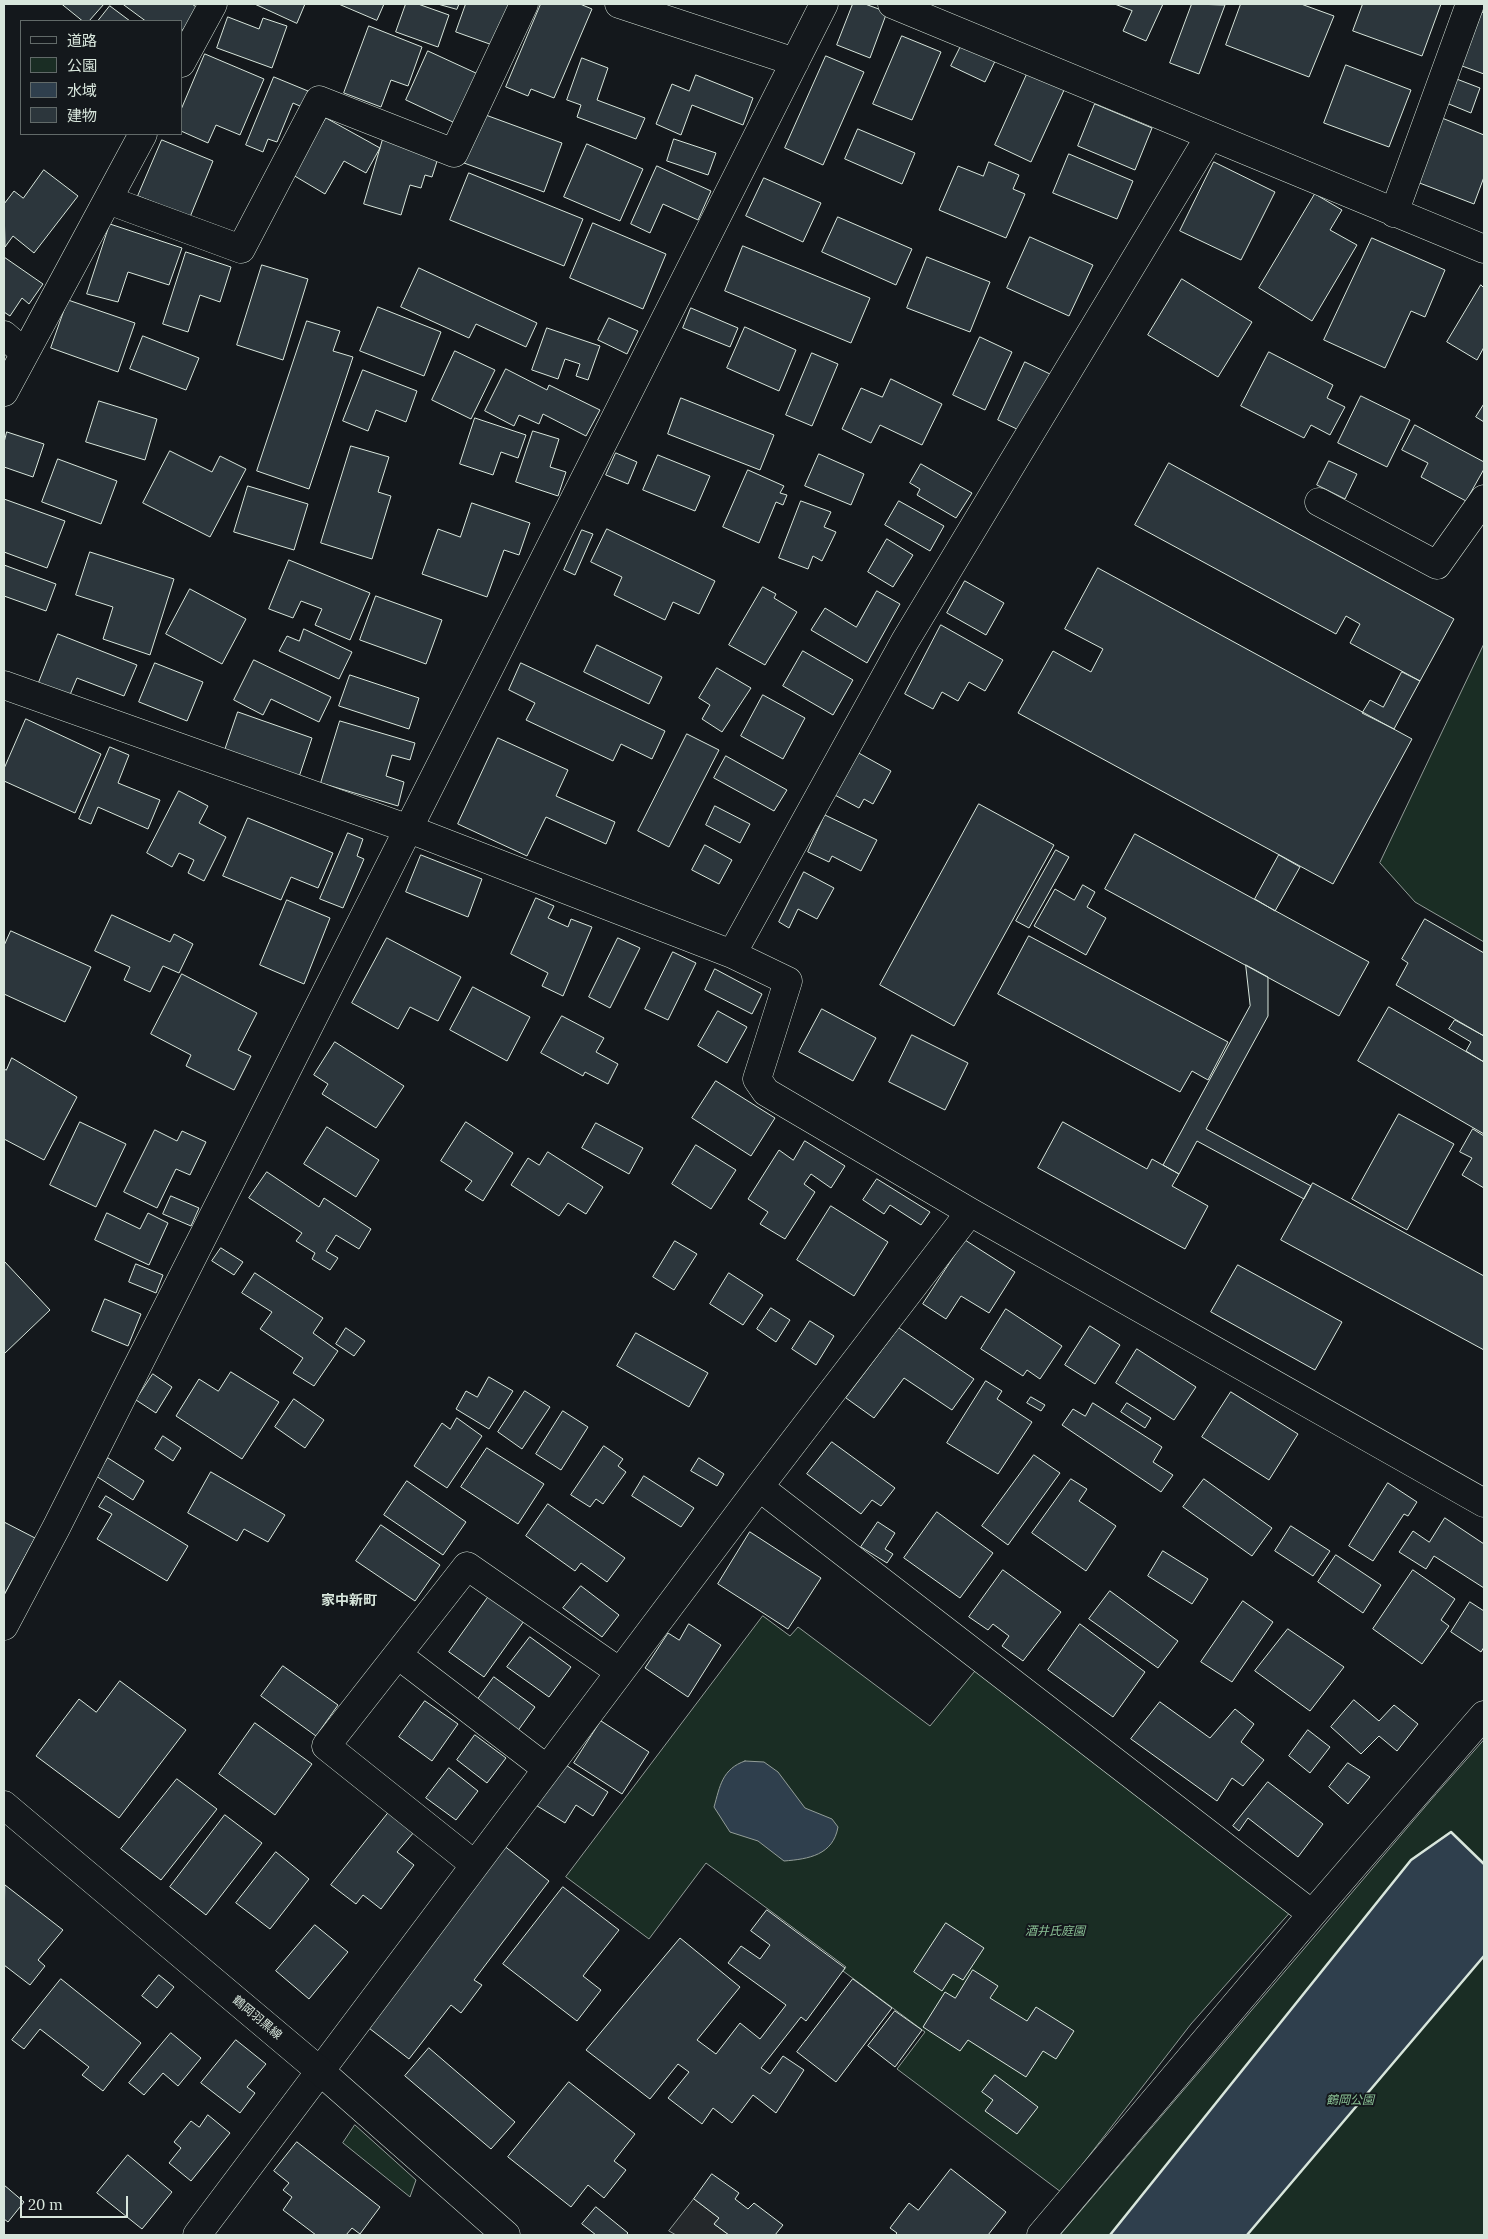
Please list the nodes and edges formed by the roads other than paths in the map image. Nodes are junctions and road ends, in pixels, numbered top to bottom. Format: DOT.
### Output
graph roads {
  1 [pos="213,4"];
  2 [pos="524,4"];
  3 [pos="619,4"];
  4 [pos="824,4"];
  5 [pos="892,4"];
  6 [pos="1470,4"];
  7 [pos="182,61"];
  8 [pos="795,62"];
  9 [pos="142,135"];
  10 [pos="1209,136"];
  11 [pos="108,200"];
  12 [pos="1394,213"];
  13 [pos="1484,249"];
  14 [pos="4,335"];
  15 [pos="25,353"];
  16 [pos="4,392"];
  17 [pos="1484,499"];
  18 [pos="1319,502"];
  19 [pos="4,685"];
  20 [pos="408,829"];
  21 [pos="732,954"];
  22 [pos="970,1212"];
  23 [pos="758,1487"];
  24 [pos="1484,1503"];
  25 [pos="4,1626"];
  26 [pos="398,1655"];
  27 [pos="620,1672"];
  28 [pos="1484,1715"];
  29 [pos="548,1769"];
  30 [pos="4,1805"];
  31 [pos="475,1865"];
  32 [pos="1312,1914"];
  33 [pos="320,2071"];
  34 [pos="197,2235"];
  35 [pos="506,2235"];
  36 [pos="1041,2235"];
  1 -- 7 [label="street"];
  2 -- 11 [label="street"];
  3 -- 8 [label="street"];
  4 -- 8 [label="street"];
  5 -- 10 [label="street"];
  6 -- 12 [label="street"];
  8 -- 20 [label="street"];
  9 -- 11 [label="street"];
  10 -- 12 [label="street"];
  10 -- 21 [label="street"];
  11 -- 15 [label="street"];
  12 -- 13 [label="street"];
  14 -- 15 [label="street"];
  15 -- 16 [label="street"];
  17 -- 18 [label="street"];
  19 -- 20 [label="street"];
  20 -- 21 [label="street"];
  20 -- 25 [label="street"];
  21 -- 22 [label="street"];
  22 -- 23 [label="street"];
  22 -- 24 [label="street"];
  23 -- 27 [label="street"];
  23 -- 32 [label="street"];
  26 -- 27 [label="street"];
  26 -- 29 [label="street"];
  26 -- 31 [label="street"];
  27 -- 29 [label="street"];
  28 -- 32 [label="street"];
  29 -- 31 [label="street"];
  30 -- 33 [label="street, 鶴岡羽黒線"];
  31 -- 33 [label="street"];
  32 -- 36 [label="street"];
  33 -- 34 [label="street"];
  33 -- 35 [label="street, 鶴岡羽黒線"];
}
